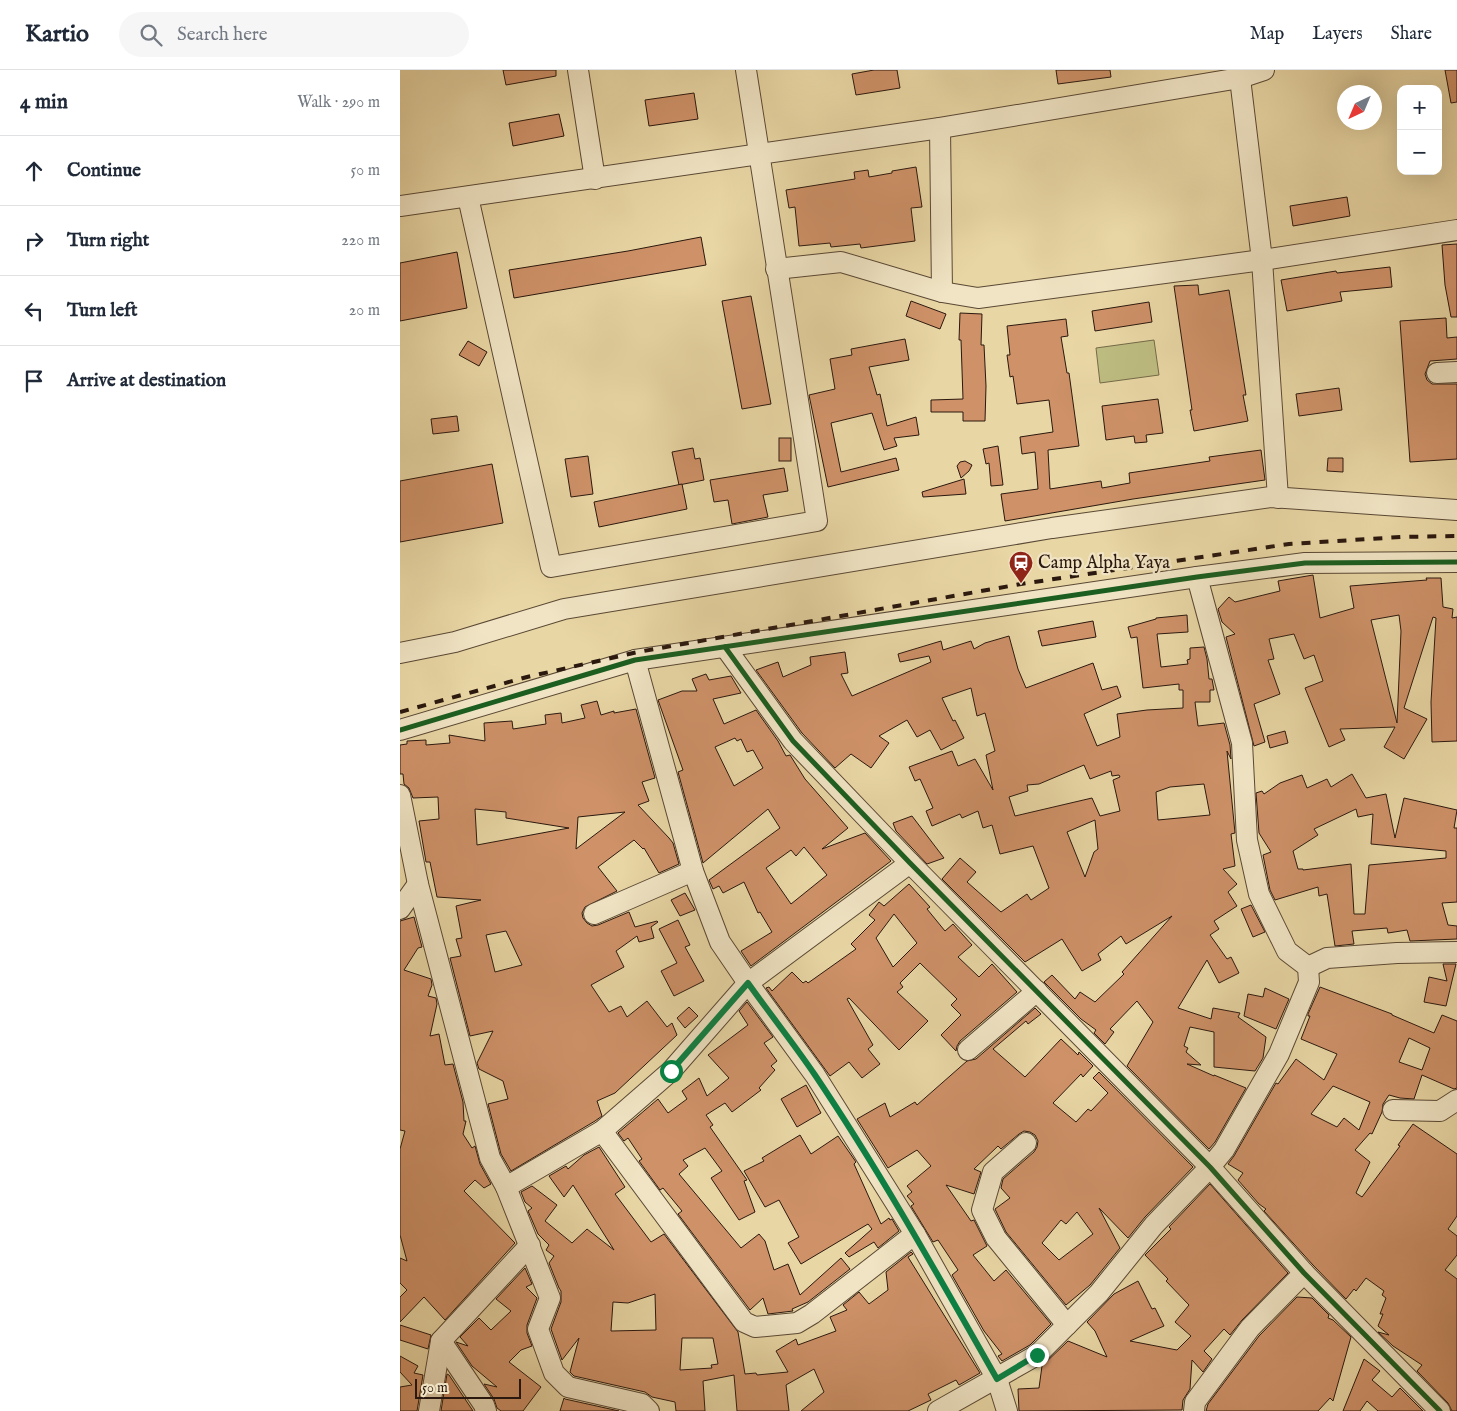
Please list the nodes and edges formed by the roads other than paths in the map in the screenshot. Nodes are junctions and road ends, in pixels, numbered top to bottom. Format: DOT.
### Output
graph roads {
  1 [pos="578,70"];
  2 [pos="746,70"];
  3 [pos="1264,70"];
  4 [pos="1240,74"];
  5 [pos="940,128"];
  6 [pos="759,155"];
  7 [pos="595,179"];
  8 [pos="468,197"];
  9 [pos="400,206"];
  10 [pos="1457,230"];
  11 [pos="1262,260"];
  12 [pos="776,269"];
  13 [pos="942,292"];
  14 [pos="1457,372"];
  15 [pos="1437,373"];
  16 [pos="1278,498"];
  17 [pos="1457,510"];
  18 [pos="1457,562"];
  19 [pos="1196,577"];
  20 [pos="725,647"];
  21 [pos="400,653"];
  22 [pos="635,660"];
  23 [pos="400,730"];
  24 [pos="400,795"];
  25 [pos="910,863"];
  26 [pos="693,871"];
  27 [pos="418,884"];
  28 [pos="400,909"];
  29 [pos="594,914"];
  30 [pos="1457,952"];
  31 [pos="1308,966"];
  32 [pos="748,983"];
  33 [pos="1038,991"];
  34 [pos="968,1050"];
  35 [pos="1457,1100"];
  36 [pos="1393,1110"];
  37 [pos="602,1131"];
  38 [pos="1026,1143"];
  39 [pos="1210,1167"];
  40 [pos="506,1188"];
  41 [pos="915,1234"];
  42 [pos="530,1245"];
  43 [pos="1304,1273"];
  44 [pos="1067,1325"];
  45 [pos="441,1341"];
  46 [pos="997,1379"];
  47 [pos="429,1411"];
  48 [pos="486,1411"];
  49 [pos="649,1411"];
  50 [pos="938,1411"];
  51 [pos="1007,1411"];
  52 [pos="1194,1411"];
  53 [pos="1440,1411"];
  1 -- 7 [label="street"];
  2 -- 6 [label="street"];
  3 -- 4 [label="street"];
  4 -- 5 [label="street"];
  4 -- 11 [label="street"];
  5 -- 6 [label="street"];
  5 -- 13 [label="street"];
  6 -- 7 [label="street"];
  6 -- 12 [label="street"];
  7 -- 8 [label="street"];
  8 -- 9 [label="street"];
  8 -- 12 [label="street"];
  10 -- 11 [label="street"];
  11 -- 13 [label="street"];
  11 -- 16 [label="street"];
  12 -- 13 [label="street"];
  14 -- 15 [label="street"];
  16 -- 17 [label="street"];
  16 -- 21 [label="street"];
  18 -- 19 [label="street"];
  19 -- 20 [label="street"];
  19 -- 31 [label="street"];
  20 -- 22 [label="street"];
  20 -- 25 [label="street"];
  22 -- 23 [label="street"];
  22 -- 26 [label="street"];
  24 -- 27 [label="street"];
  25 -- 32 [label="street"];
  25 -- 33 [label="street"];
  26 -- 29 [label="street"];
  26 -- 32 [label="street"];
  27 -- 28 [label="street"];
  27 -- 40 [label="street"];
  30 -- 31 [label="street"];
  31 -- 39 [label="street"];
  32 -- 37 [label="street"];
  32 -- 41 [label="street"];
  33 -- 34 [label="street"];
  33 -- 39 [label="street"];
  35 -- 36 [label="street"];
  37 -- 40 [label="street"];
  37 -- 41 [label="street"];
  38 -- 44 [label="street"];
  39 -- 43 [label="street"];
  39 -- 44 [label="street"];
  40 -- 42 [label="street"];
  41 -- 46 [label="street"];
  42 -- 45 [label="street"];
  42 -- 49 [label="street"];
  43 -- 52 [label="street"];
  43 -- 53 [label="street"];
  44 -- 46 [label="street"];
  45 -- 47 [label="street"];
  45 -- 48 [label="street"];
  46 -- 50 [label="street"];
  46 -- 51 [label="street"];
}
